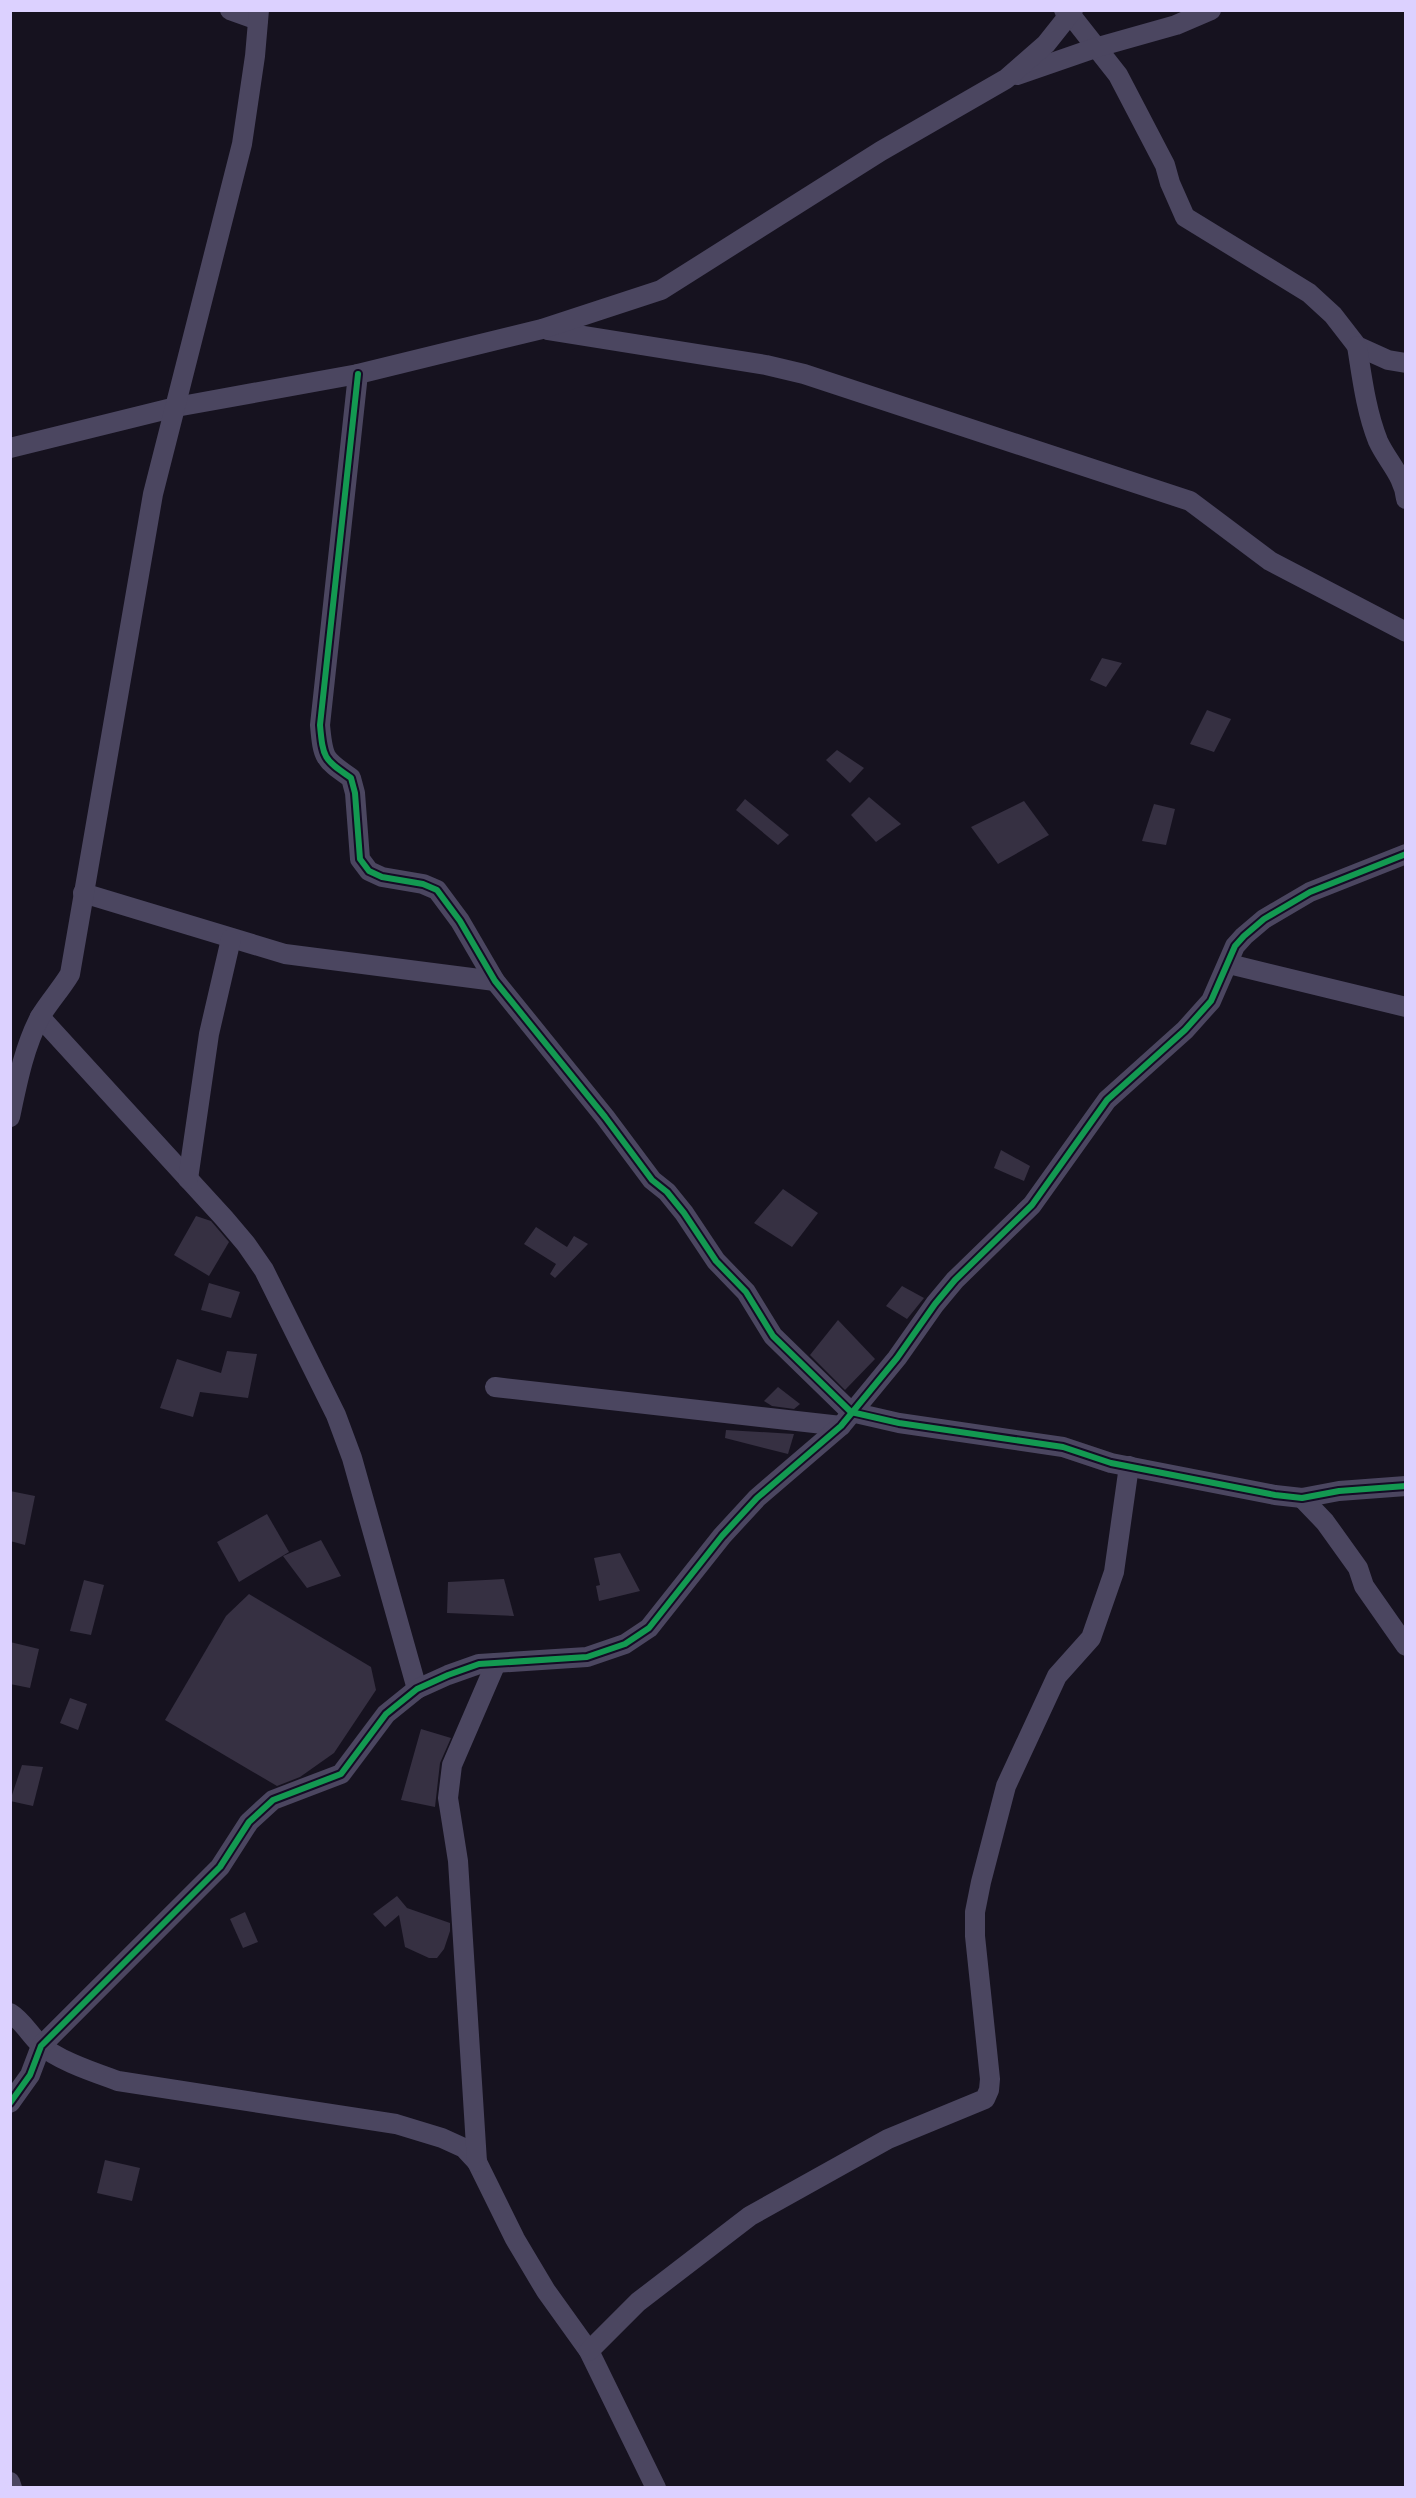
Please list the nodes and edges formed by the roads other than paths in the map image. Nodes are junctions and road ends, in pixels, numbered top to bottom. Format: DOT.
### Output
graph roads {
  1 [pos="230,10"];
  2 [pos="1211,10"];
  3 [pos="1069,12"];
  4 [pos="258,15"];
  5 [pos="1098,47"];
  6 [pos="1006,79"];
  7 [pos="542,329"];
  8 [pos="1357,346"];
  9 [pos="1406,363"];
  10 [pos="358,374"];
  11 [pos="176,407"];
  12 [pos="10,448"];
  13 [pos="1406,499"];
  14 [pos="1406,632"];
  15 [pos="1406,854"];
  16 [pos="83,893"];
  17 [pos="231,939"];
  18 [pos="1229,964"];
  19 [pos="495,981"];
  20 [pos="1406,1007"];
  21 [pos="40,1017"];
  22 [pos="10,1117"];
  23 [pos="188,1179"];
  24 [pos="495,1387"];
  25 [pos="846,1419"];
  26 [pos="1129,1466"];
  27 [pos="1406,1486"];
  28 [pos="1302,1498"];
  29 [pos="1406,1646"];
  30 [pos="496,1663"];
  31 [pos="417,1689"];
  32 [pos="10,2013"];
  33 [pos="41,2046"];
  34 [pos="10,2103"];
  35 [pos="477,2162"];
  36 [pos="589,2351"];
  37 [pos="10,2482"];
  38 [pos="12,2487"];
  39 [pos="656,2487"];
  1 -- 4 [label="street"];
  2 -- 5 [label="street"];
  3 -- 5 [label="street"];
  3 -- 6 [label="street"];
  4 -- 11 [label="street"];
  5 -- 6 [label="street"];
  5 -- 8 [label="street"];
  6 -- 7 [label="street"];
  7 -- 10 [label="street"];
  7 -- 14 [label="street"];
  8 -- 9 [label="street"];
  8 -- 13 [label="street"];
  10 -- 11 [label="street"];
  10 -- 19 [label="street"];
  11 -- 12 [label="street"];
  11 -- 16 [label="street"];
  15 -- 18 [label="street"];
  16 -- 17 [label="street"];
  16 -- 21 [label="street"];
  17 -- 19 [label="street"];
  17 -- 23 [label="street"];
  18 -- 20 [label="street"];
  18 -- 25 [label="street"];
  19 -- 25 [label="street"];
  21 -- 22 [label="street"];
  21 -- 23 [label="street"];
  23 -- 31 [label="street"];
  24 -- 25 [label="street"];
  25 -- 26 [label="street"];
  25 -- 30 [label="street"];
  26 -- 28 [label="street"];
  26 -- 36 [label="street"];
  27 -- 28 [label="street"];
  28 -- 29 [label="street"];
  30 -- 31 [label="street"];
  30 -- 35 [label="street"];
  31 -- 33 [label="street"];
  32 -- 33 [label="street"];
  33 -- 34 [label="street"];
  33 -- 35 [label="street"];
  35 -- 36 [label="street"];
  36 -- 39 [label="street"];
  37 -- 38 [label="street"];
}
